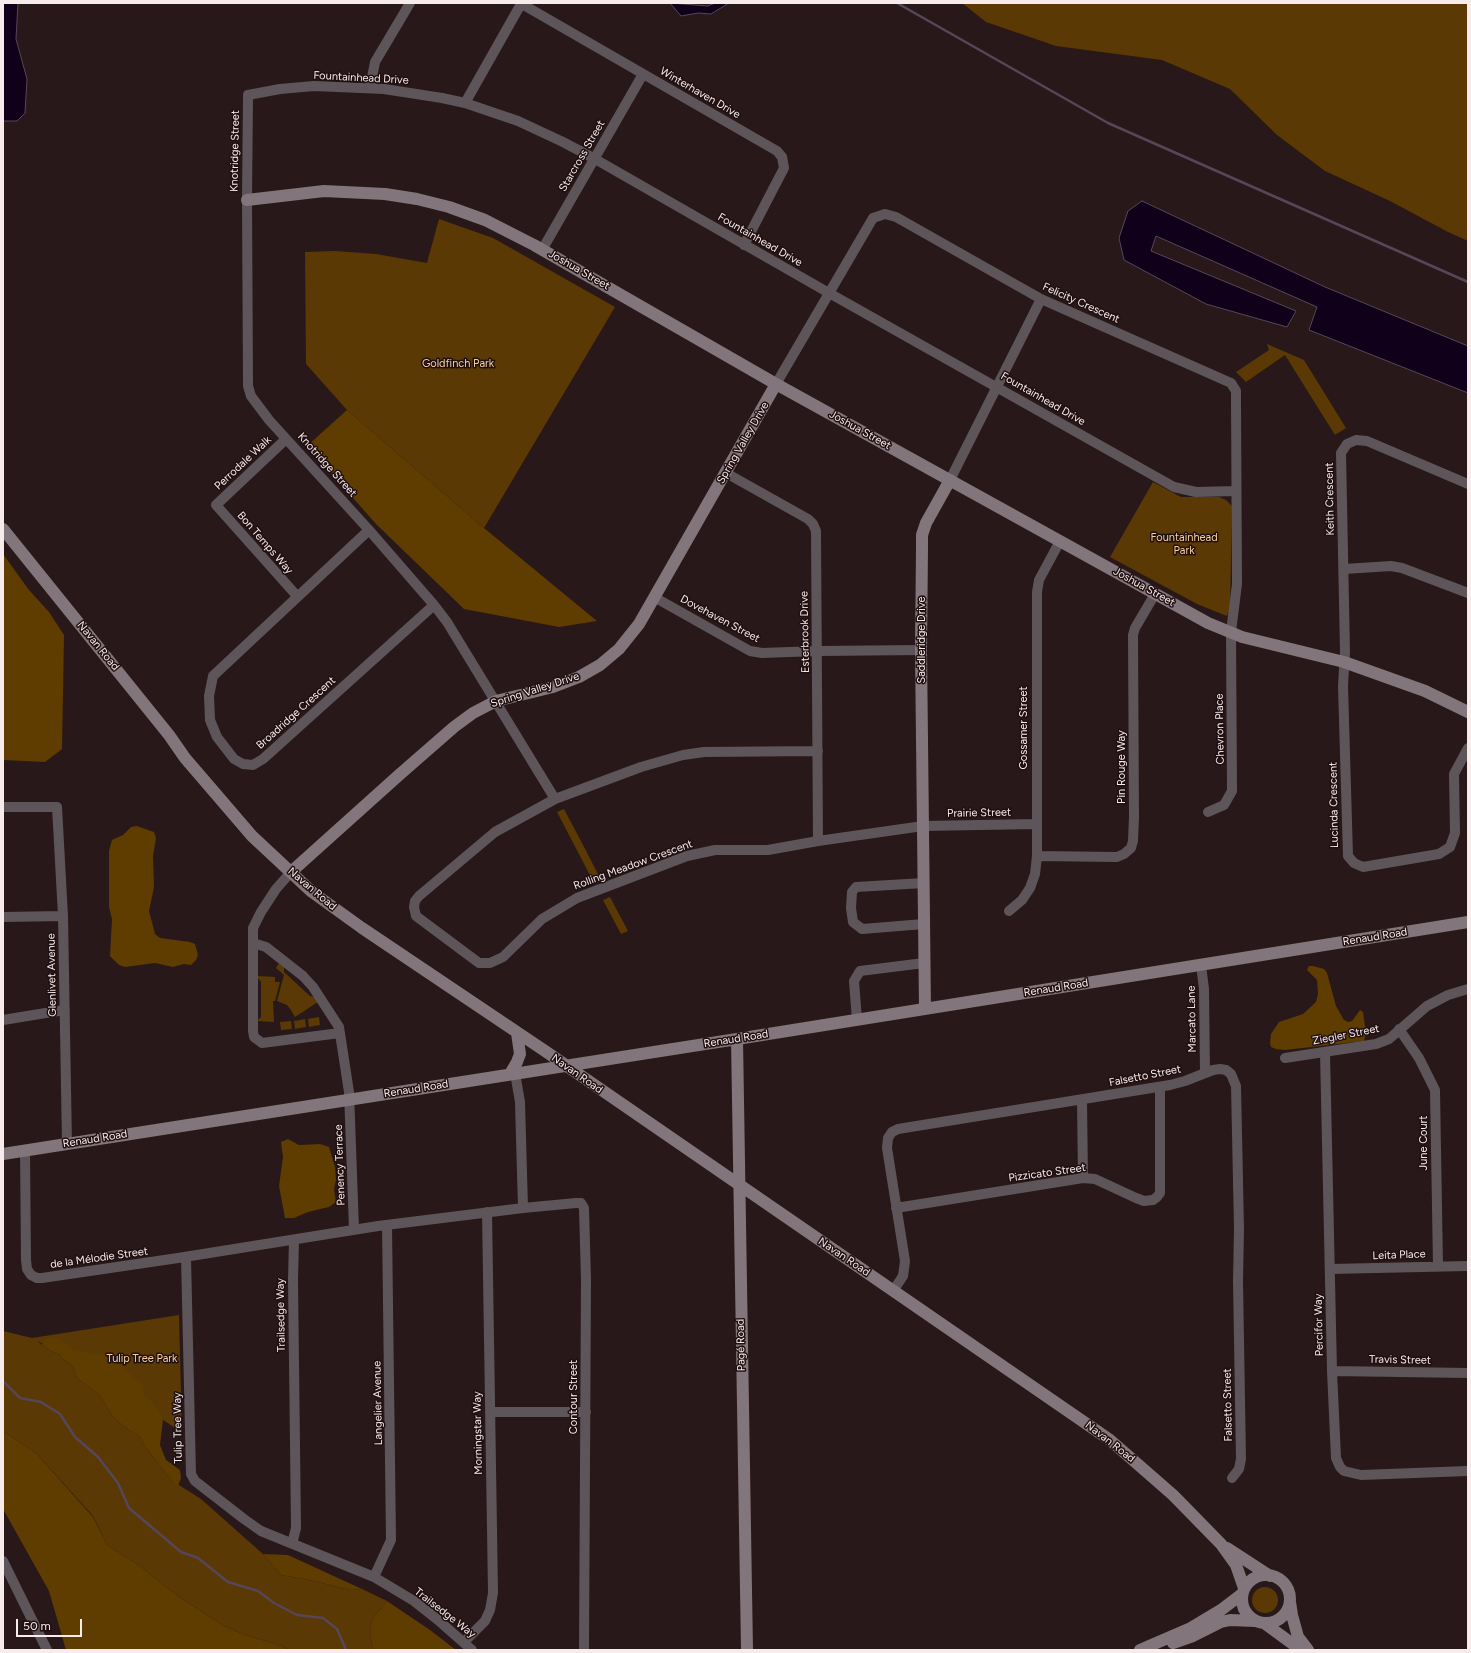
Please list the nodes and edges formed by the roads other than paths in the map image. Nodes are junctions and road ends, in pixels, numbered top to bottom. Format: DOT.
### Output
graph roads {
  1 [pos="410,3"];
  2 [pos="521,3"];
  3 [pos="642,74"];
  4 [pos="370,88"];
  5 [pos="248,95"];
  6 [pos="465,103"];
  7 [pos="595,159"];
  8 [pos="247,200"];
  9 [pos="744,245"];
  10 [pos="542,250"];
  11 [pos="829,293"];
  12 [pos="1041,299"];
  13 [pos="776,384"];
  14 [pos="997,387"];
  15 [pos="286,439"];
  16 [pos="726,473"];
  17 [pos="950,480"];
  18 [pos="1468,484"];
  19 [pos="1236,491"];
  20 [pos="216,505"];
  21 [pos="3,529"];
  22 [pos="370,530"];
  23 [pos="1060,541"];
  24 [pos="1344,569"];
  25 [pos="1468,593"];
  26 [pos="1155,594"];
  27 [pos="297,596"];
  28 [pos="654,597"];
  29 [pos="434,605"];
  30 [pos="1231,632"];
  31 [pos="921,650"];
  32 [pos="818,651"];
  33 [pos="1344,662"];
  34 [pos="496,701"];
  35 [pos="1468,712"];
  36 [pos="1468,748"];
  37 [pos="818,751"];
  38 [pos="555,799"];
  39 [pos="3,807"];
  40 [pos="1208,812"];
  41 [pos="1036,824"];
  42 [pos="923,826"];
  43 [pos="818,841"];
  44 [pos="1037,856"];
  45 [pos="291,872"];
  46 [pos="924,883"];
  47 [pos="1009,911"];
  48 [pos="3,916"];
  49 [pos="63,916"];
  50 [pos="1468,922"];
  51 [pos="924,924"];
  52 [pos="253,943"];
  53 [pos="924,963"];
  54 [pos="1201,964"];
  55 [pos="1468,989"];
  56 [pos="925,1009"];
  57 [pos="64,1010"];
  58 [pos="3,1020"];
  59 [pos="857,1020"];
  60 [pos="1399,1030"];
  61 [pos="340,1032"];
  62 [pos="517,1033"];
  63 [pos="736,1039"];
  64 [pos="1325,1052"];
  65 [pos="1285,1058"];
  66 [pos="565,1065"];
  67 [pos="513,1073"];
  68 [pos="1205,1073"];
  69 [pos="1160,1087"];
  70 [pos="349,1100"];
  71 [pos="1082,1100"];
  72 [pos="67,1144"];
  73 [pos="25,1151"];
  74 [pos="3,1154"];
  75 [pos="1083,1178"];
  76 [pos="740,1186"];
  77 [pos="523,1208"];
  78 [pos="896,1208"];
  79 [pos="487,1212"];
  80 [pos="387,1225"];
  81 [pos="354,1229"];
  82 [pos="294,1240"];
  83 [pos="186,1257"];
  84 [pos="1438,1266"];
  85 [pos="1468,1266"];
  86 [pos="1330,1269"];
  87 [pos="893,1291"];
  88 [pos="1332,1371"];
  89 [pos="1468,1373"];
  90 [pos="490,1412"];
  91 [pos="586,1412"];
  92 [pos="1468,1471"];
  93 [pos="1232,1478"];
  94 [pos="292,1544"];
  95 [pos="1221,1544"];
  96 [pos="3,1561"];
  97 [pos="1270,1576"];
  98 [pos="374,1577"];
  99 [pos="1243,1591"];
  100 [pos="1290,1598"];
  101 [pos="1260,1622"];
  102 [pos="464,1642"];
  103 [pos="1141,1649"];
  104 [pos="46,1650"];
  105 [pos="472,1650"];
  106 [pos="584,1650"];
  107 [pos="747,1650"];
  108 [pos="1301,1650"];
  109 [pos="1308,1650"];
  1 -- 4 [label="street"];
  2 -- 3 [label="street, Winterhaven Drive"];
  2 -- 6 [label="street"];
  3 -- 7 [label="street, Starcross Street"];
  3 -- 9 [label="street, Winterhaven Drive"];
  4 -- 5 [label="street, Fountainhead Drive"];
  4 -- 6 [label="street, Fountainhead Drive"];
  5 -- 8 [label="street, Knotridge Street"];
  6 -- 7 [label="street, Fountainhead Drive"];
  7 -- 9 [label="street, Fountainhead Drive"];
  7 -- 10 [label="street, Starcross Street"];
  8 -- 10 [label="street, Joshua Street"];
  8 -- 15 [label="street, Knotridge Street"];
  9 -- 11 [label="street, Fountainhead Drive"];
  10 -- 13 [label="street, Joshua Street"];
  11 -- 12 [label="street, Felicity Crescent"];
  11 -- 13 [label="street, Felicity Crescent"];
  11 -- 14 [label="street, Fountainhead Drive"];
  12 -- 14 [label="street, Saddleridge Drive"];
  12 -- 19 [label="street, Felicity Crescent"];
  13 -- 16 [label="street, Spring Valley Drive"];
  13 -- 17 [label="street, Joshua Street"];
  14 -- 17 [label="street, Saddleridge Drive"];
  14 -- 19 [label="street, Fountainhead Drive"];
  15 -- 20 [label="street, Perrodale Walk"];
  15 -- 22 [label="street, Knotridge Street"];
  16 -- 28 [label="street, Spring Valley Drive"];
  16 -- 32 [label="street, Esterbrook Drive"];
  17 -- 23 [label="street, Joshua Street"];
  17 -- 31 [label="street, Saddleridge Drive"];
  18 -- 24 [label="street, Keith Crescent"];
  19 -- 30 [label="street, Felicity Crescent"];
  20 -- 27 [label="street, Bon Temps Way"];
  21 -- 45 [label="street, Navan Road"];
  22 -- 27 [label="street, Broadridge Crescent"];
  22 -- 29 [label="street, Knotridge Street"];
  23 -- 26 [label="street, Joshua Street"];
  23 -- 41 [label="street, Gossamer Street"];
  24 -- 25 [label="street"];
  24 -- 33 [label="street, Keith Crescent"];
  26 -- 30 [label="street, Joshua Street"];
  26 -- 44 [label="street, Pin Rouge Way"];
  27 -- 29 [label="street, Broadridge Crescent"];
  28 -- 32 [label="street, Dovehaven Street"];
  28 -- 34 [label="street, Spring Valley Drive"];
  29 -- 34 [label="street, Knotridge Street"];
  30 -- 33 [label="street, Joshua Street"];
  30 -- 40 [label="street, Chevron Place"];
  31 -- 32 [label="street, Dovehaven Street"];
  31 -- 42 [label="street, Saddleridge Drive"];
  32 -- 37 [label="street, Esterbrook Drive"];
  33 -- 35 [label="street, Joshua Street"];
  33 -- 36 [label="street, Lucinda Crescent"];
  34 -- 38 [label="street, Knotridge Street"];
  34 -- 45 [label="street, Spring Valley Drive"];
  37 -- 38 [label="street, Rolling Meadow Crescent"];
  37 -- 43 [label="street, Esterbrook Drive"];
  38 -- 43 [label="street, Rolling Meadow Crescent"];
  39 -- 49 [label="street, Glenlivet Avenue"];
  41 -- 42 [label="street, Prairie Street"];
  41 -- 44 [label="street, Gossamer Street"];
  42 -- 43 [label="street, Rolling Meadow Crescent"];
  42 -- 46 [label="street, Saddleridge Drive"];
  44 -- 47 [label="street, Gossamer Street"];
  45 -- 52 [label="street"];
  45 -- 62 [label="street, Navan Road"];
  46 -- 51 [label="street, Saddleridge Drive"];
  46 -- 51 [label="street"];
  48 -- 49 [label="street"];
  49 -- 57 [label="street, Glenlivet Avenue"];
  50 -- 54 [label="street, Renaud Road"];
  51 -- 53 [label="street, Saddleridge Drive"];
  52 -- 61 [label="street, Penency Terrace"];
  52 -- 61 [label="street"];
  53 -- 56 [label="street, Saddleridge Drive"];
  53 -- 59 [label="street"];
  54 -- 56 [label="street, Renaud Road"];
  54 -- 68 [label="street, Marcato Lane"];
  55 -- 60 [label="street, Ziegler Street"];
  56 -- 59 [label="street, Renaud Road"];
  57 -- 58 [label="street"];
  57 -- 72 [label="street, Glenlivet Avenue"];
  59 -- 63 [label="street, Renaud Road"];
  60 -- 64 [label="street, Ziegler Street"];
  60 -- 84 [label="street, June Court"];
  61 -- 70 [label="street, Penency Terrace"];
  62 -- 66 [label="street, Navan Road"];
  62 -- 67 [label="street"];
  63 -- 66 [label="street, Renaud Road"];
  63 -- 76 [label="street, Pagé Road"];
  64 -- 65 [label="street, Ziegler Street"];
  64 -- 86 [label="street, Percifor Way"];
  66 -- 67 [label="street, Renaud Road"];
  66 -- 76 [label="street, Navan Road"];
  67 -- 70 [label="street, Renaud Road"];
  67 -- 77 [label="street"];
  68 -- 69 [label="street, Falsetto Street"];
  68 -- 93 [label="street, Falsetto Street"];
  69 -- 71 [label="street, Falsetto Street"];
  69 -- 75 [label="street, Pizzicato Street"];
  70 -- 72 [label="street, Renaud Road"];
  70 -- 81 [label="street, Penency Terrace"];
  71 -- 75 [label="street"];
  71 -- 78 [label="street, Falsetto Street"];
  72 -- 73 [label="street, Renaud Road"];
  73 -- 74 [label="street, Renaud Road"];
  73 -- 83 [label="street, de la Mélodie Street"];
  75 -- 78 [label="street, Pizzicato Street"];
  76 -- 87 [label="street, Navan Road"];
  76 -- 107 [label="street, Pagé Road"];
  77 -- 79 [label="street"];
  77 -- 91 [label="street, Contour Street"];
  78 -- 87 [label="street, Falsetto Street"];
  79 -- 80 [label="street"];
  79 -- 90 [label="street, Morningstar Way"];
  80 -- 81 [label="street"];
  80 -- 98 [label="street, Langelier Avenue"];
  81 -- 82 [label="street"];
  82 -- 83 [label="street, de la Mélodie Street"];
  82 -- 94 [label="street, Trailsedge Way"];
  83 -- 94 [label="street, Tulip Tree Way"];
  84 -- 85 [label="street, Leita Place"];
  84 -- 86 [label="street, Leita Place"];
  86 -- 88 [label="street, Percifor Way"];
  87 -- 95 [label="street, Navan Road"];
  88 -- 89 [label="street, Travis Street"];
  88 -- 92 [label="street, Percifor Way"];
  90 -- 91 [label="street"];
  90 -- 102 [label="street, Morningstar Way"];
  91 -- 106 [label="street, Contour Street"];
  94 -- 98 [label="street, Trailsedge Way"];
  95 -- 97 [label="street, Navan Road"];
  95 -- 99 [label="street, Navan Road"];
  96 -- 104 [label="street"];
  97 -- 99 [label="street"];
  97 -- 100 [label="street"];
  98 -- 102 [label="street, Trailsedge Way"];
  99 -- 101 [label="street"];
  99 -- 103 [label="street"];
  100 -- 101 [label="street"];
  100 -- 109 [label="street"];
  101 -- 103 [label="street"];
  101 -- 108 [label="street"];
  102 -- 105 [label="street, Trailsedge Way"];
}
